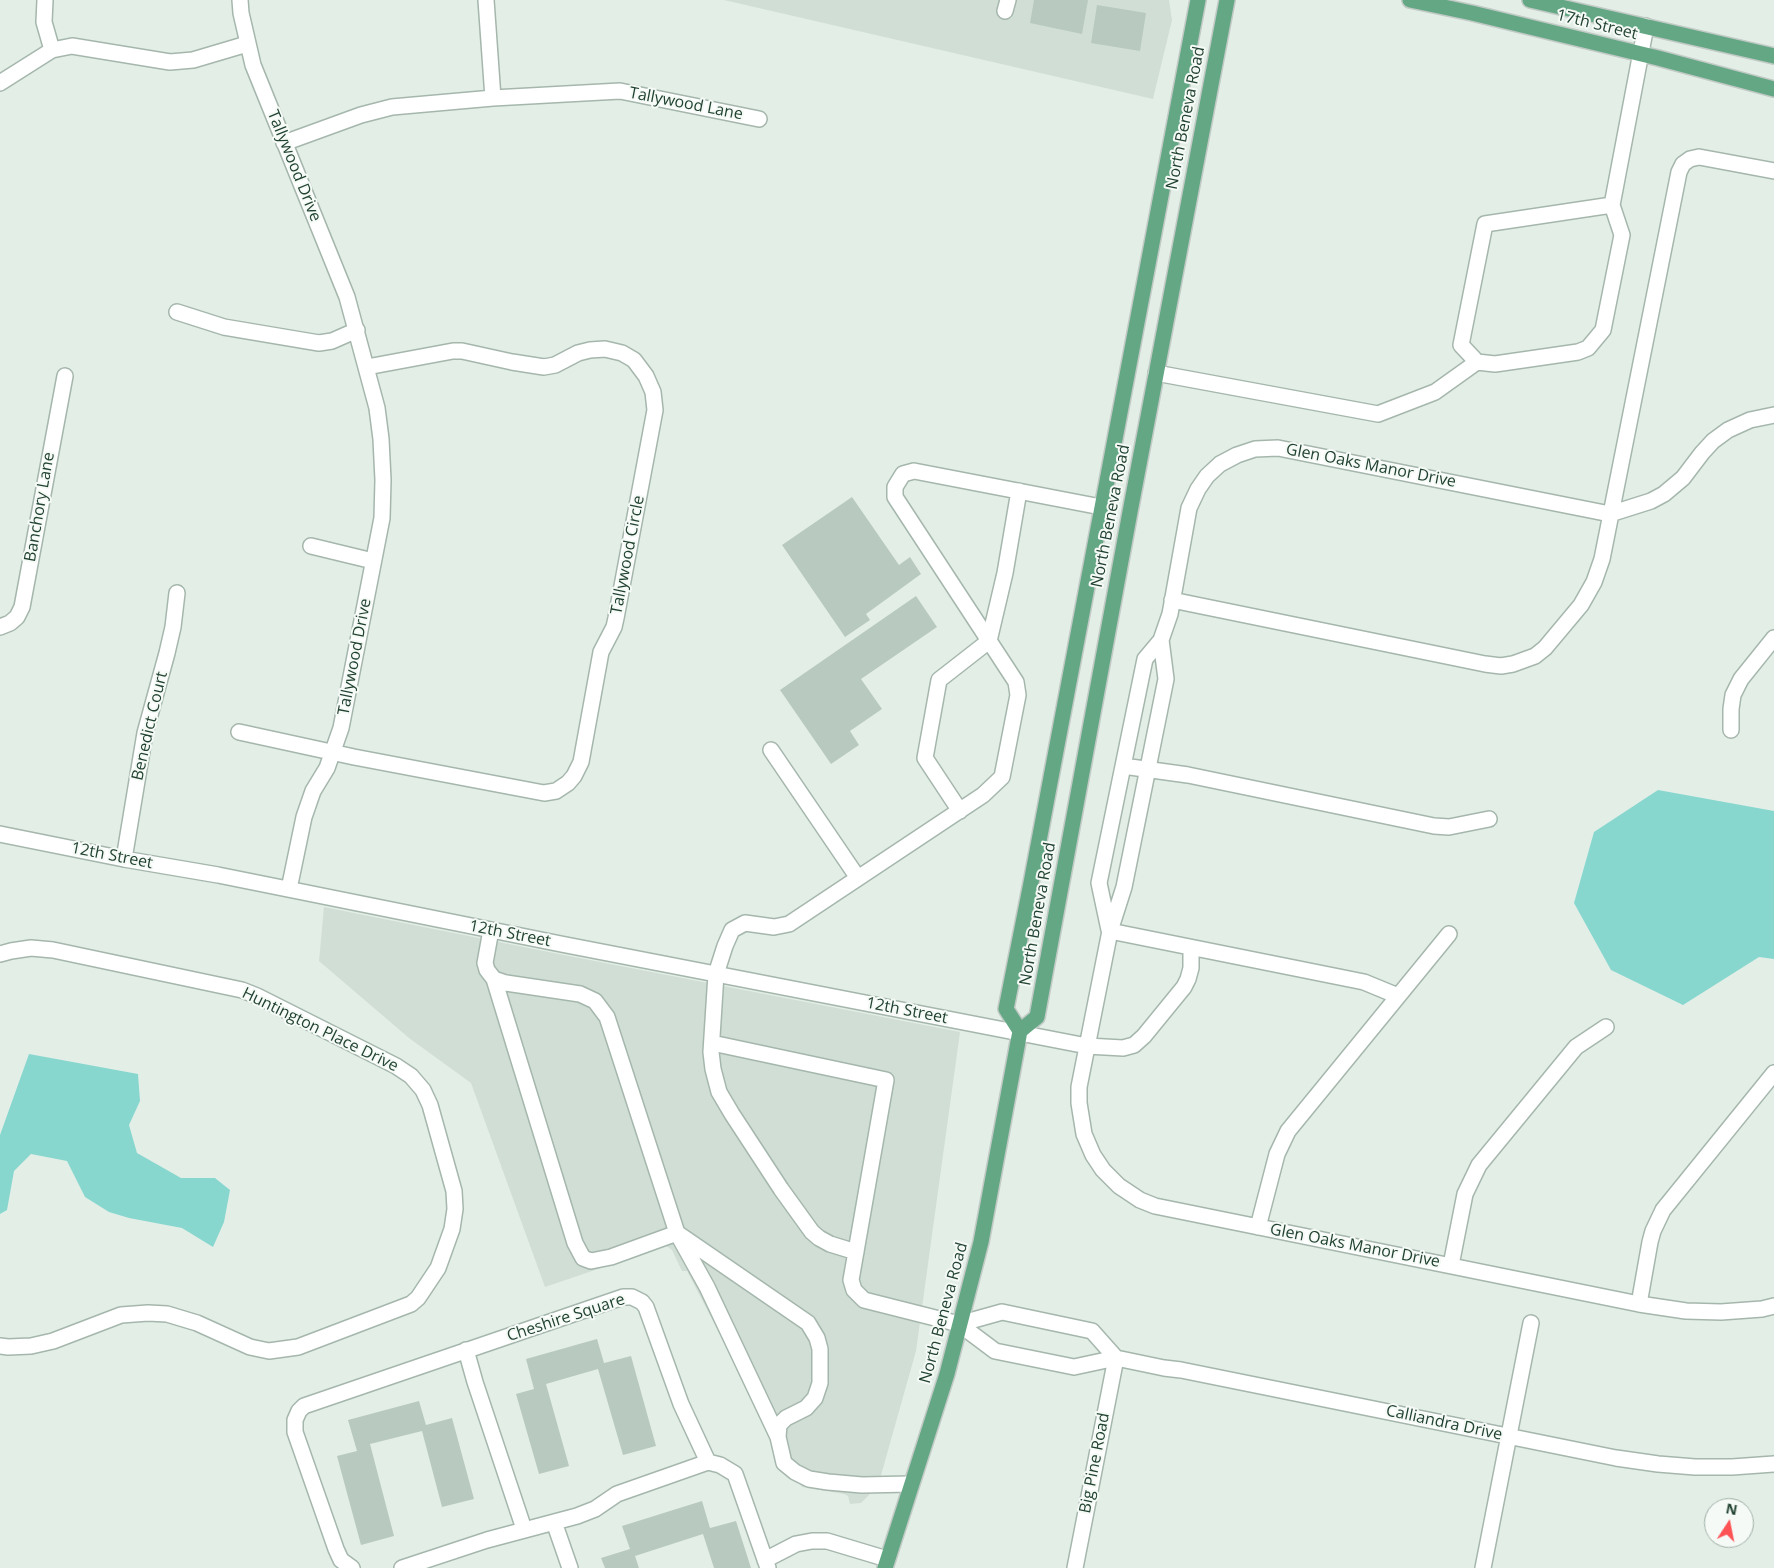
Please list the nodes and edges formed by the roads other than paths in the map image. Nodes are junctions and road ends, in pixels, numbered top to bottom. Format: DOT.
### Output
graph roads {
  1 [pos="45,0"];
  2 [pos="240,0"];
  3 [pos="486,0"];
  4 [pos="1198,0"];
  5 [pos="1226,0"];
  6 [pos="1410,0"];
  7 [pos="1530,0"];
  8 [pos="1646,26"];
  9 [pos="247,44"];
  10 [pos="52,50"];
  11 [pos="1642,55"];
  12 [pos="1774,56"];
  13 [pos="0,82"];
  14 [pos="1774,89"];
  15 [pos="494,98"];
  16 [pos="759,119"];
  17 [pos="284,143"];
  18 [pos="1774,171"];
  19 [pos="1612,205"];
  20 [pos="176,312"];
  21 [pos="357,330"];
  22 [pos="1477,362"];
  23 [pos="367,367"];
  24 [pos="1156,373"];
  25 [pos="64,376"];
  26 [pos="1774,415"];
  27 [pos="1019,491"];
  28 [pos="1101,507"];
  29 [pos="1610,514"];
  30 [pos="311,546"];
  31 [pos="373,561"];
  32 [pos="177,593"];
  33 [pos="1172,600"];
  34 [pos="0,627"];
  35 [pos="1774,638"];
  36 [pos="1161,640"];
  37 [pos="989,641"];
  38 [pos="1731,730"];
  39 [pos="239,732"];
  40 [pos="771,750"];
  41 [pos="333,752"];
  42 [pos="1123,766"];
  43 [pos="1147,771"];
  44 [pos="960,810"];
  45 [pos="1490,819"];
  46 [pos="0,834"];
  47 [pos="124,859"];
  48 [pos="858,878"];
  49 [pos="289,889"];
  50 [pos="491,930"];
  51 [pos="1110,931"];
  52 [pos="1449,934"];
  53 [pos="1191,948"];
  54 [pos="0,954"];
  55 [pos="716,974"];
  56 [pos="494,979"];
  57 [pos="1398,996"];
  58 [pos="1606,1027"];
  59 [pos="1020,1032"];
  60 [pos="712,1043"];
  61 [pos="1087,1046"];
  62 [pos="1774,1073"];
  63 [pos="1258,1227"];
  64 [pos="677,1233"];
  65 [pos="856,1252"];
  66 [pos="1452,1266"];
  67 [pos="1639,1304"];
  68 [pos="1774,1306"];
  69 [pos="1531,1323"];
  70 [pos="959,1324"];
  71 [pos="0,1346"];
  72 [pos="466,1350"];
  73 [pos="1116,1358"];
  74 [pos="1508,1436"];
  75 [pos="778,1437"];
  76 [pos="708,1462"];
  77 [pos="1774,1464"];
  78 [pos="911,1484"];
  79 [pos="554,1522"];
  80 [pos="524,1529"];
  81 [pos="767,1564"];
  82 [pos="886,1564"];
  83 [pos="352,1568"];
  84 [pos="402,1568"];
  85 [pos="570,1568"];
  86 [pos="1075,1568"];
  87 [pos="1482,1568"];
  1 -- 10 [label="street"];
  2 -- 9 [label="street, Tallywood Drive"];
  3 -- 15 [label="street"];
  4 -- 28 [label="main road, North Beneva Road"];
  5 -- 24 [label="main road, North Beneva Road"];
  6 -- 11 [label="main road, 17th Street"];
  7 -- 8 [label="main road, 17th Street"];
  8 -- 11 [label="street"];
  8 -- 12 [label="main road, 17th Street"];
  9 -- 10 [label="street"];
  9 -- 17 [label="street, Tallywood Drive"];
  10 -- 13 [label="street"];
  11 -- 14 [label="main road, 17th Street"];
  11 -- 19 [label="street"];
  15 -- 16 [label="street, Tallywood Lane"];
  15 -- 17 [label="street, Tallywood Lane"];
  17 -- 21 [label="street, Tallywood Drive"];
  18 -- 29 [label="street"];
  19 -- 22 [label="street"];
  19 -- 22 [label="street"];
  20 -- 21 [label="street"];
  21 -- 23 [label="street, Tallywood Drive"];
  22 -- 24 [label="street"];
  23 -- 31 [label="street, Tallywood Drive"];
  23 -- 41 [label="street, Tallywood Circle"];
  24 -- 59 [label="main road, North Beneva Road"];
  25 -- 34 [label="street, Banchory Lane"];
  26 -- 29 [label="street, Glen Oaks Manor Drive"];
  27 -- 28 [label="street"];
  27 -- 37 [label="street"];
  27 -- 37 [label="street"];
  28 -- 59 [label="main road, North Beneva Road"];
  29 -- 33 [label="street"];
  29 -- 33 [label="street, Glen Oaks Manor Drive"];
  30 -- 31 [label="street"];
  31 -- 41 [label="street, Tallywood Drive"];
  32 -- 47 [label="street, Benedict Court"];
  33 -- 36 [label="street, Glen Oaks Manor Drive"];
  35 -- 38 [label="street"];
  36 -- 42 [label="street, Glen Oaks Manor Drive"];
  36 -- 43 [label="street, Glen Oaks Manor Drive"];
  37 -- 44 [label="street"];
  37 -- 44 [label="street"];
  39 -- 41 [label="street"];
  40 -- 48 [label="street"];
  41 -- 49 [label="street, Tallywood Drive"];
  42 -- 43 [label="street"];
  42 -- 51 [label="street, Glen Oaks Manor Drive"];
  43 -- 45 [label="street"];
  43 -- 51 [label="street, Glen Oaks Manor Drive"];
  44 -- 48 [label="street"];
  46 -- 47 [label="street, 12th Street"];
  47 -- 49 [label="street, 12th Street"];
  48 -- 55 [label="street"];
  49 -- 50 [label="street, 12th Street"];
  50 -- 55 [label="street, 12th Street"];
  50 -- 56 [label="street"];
  51 -- 53 [label="street"];
  51 -- 61 [label="street, Glen Oaks Manor Drive"];
  52 -- 57 [label="street, Glen Oaks Manor Drive"];
  53 -- 57 [label="street"];
  53 -- 61 [label="street"];
  54 -- 71 [label="street, Huntington Place Drive"];
  55 -- 59 [label="street, 12th Street"];
  55 -- 60 [label="street"];
  56 -- 64 [label="street"];
  56 -- 64 [label="street"];
  57 -- 63 [label="street, Glen Oaks Manor Drive"];
  58 -- 66 [label="street, Glen Oaks Manor Drive"];
  59 -- 61 [label="street"];
  59 -- 70 [label="main road, North Beneva Road"];
  60 -- 65 [label="street"];
  60 -- 65 [label="street"];
  61 -- 63 [label="street, Glen Oaks Manor Drive"];
  62 -- 67 [label="street"];
  63 -- 66 [label="street, Glen Oaks Manor Drive"];
  64 -- 75 [label="street"];
  64 -- 75 [label="street"];
  65 -- 70 [label="street"];
  66 -- 67 [label="street, Glen Oaks Manor Drive"];
  67 -- 68 [label="street, Glen Oaks Manor Drive"];
  69 -- 74 [label="street"];
  70 -- 73 [label="street, Calliandra Drive"];
  70 -- 73 [label="street"];
  70 -- 78 [label="main road, North Beneva Road"];
  72 -- 76 [label="street, Cheshire Square"];
  72 -- 80 [label="street"];
  72 -- 83 [label="street, Cheshire Square"];
  73 -- 74 [label="street, Calliandra Drive"];
  73 -- 86 [label="street, Big Pine Road"];
  74 -- 77 [label="street, Calliandra Drive"];
  74 -- 87 [label="street"];
  75 -- 78 [label="street"];
  76 -- 79 [label="street"];
  76 -- 81 [label="street"];
  78 -- 82 [label="main road, North Beneva Road"];
  79 -- 80 [label="street"];
  79 -- 85 [label="street"];
  80 -- 84 [label="street"];
  81 -- 82 [label="street"];
}
